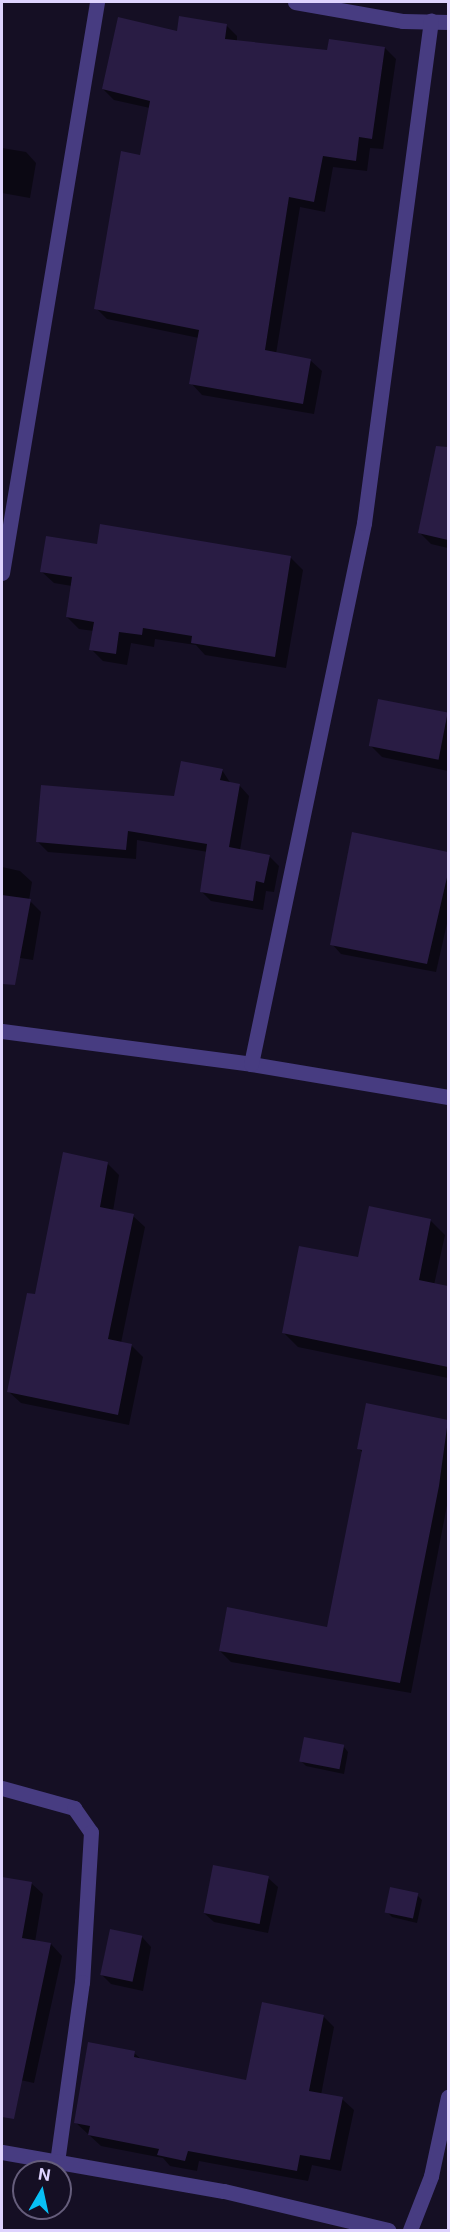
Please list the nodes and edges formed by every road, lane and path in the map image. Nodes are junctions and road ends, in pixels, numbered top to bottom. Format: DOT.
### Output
graph roads {
  1 [pos="98,2"];
  2 [pos="295,2"];
  3 [pos="431,20"];
  4 [pos="448,22"];
  5 [pos="2,573"];
  6 [pos="2,1031"];
  7 [pos="251,1064"];
  8 [pos="448,1097"];
  9 [pos="2,1788"];
  10 [pos="448,2097"];
  11 [pos="2,2152"];
  12 [pos="46,2160"];
  13 [pos="57,2160"];
  14 [pos="72,2165"];
  15 [pos="388,2230"];
  16 [pos="410,2230"];
  1 -- 5 [label="street"];
  2 -- 3 [label="street"];
  3 -- 4 [label="street"];
  3 -- 7 [label="street"];
  6 -- 7 [label="street"];
  7 -- 8 [label="street"];
  9 -- 13 [label="street"];
  10 -- 16 [label="street"];
  11 -- 12 [label="street"];
  14 -- 15 [label="street"];
}
